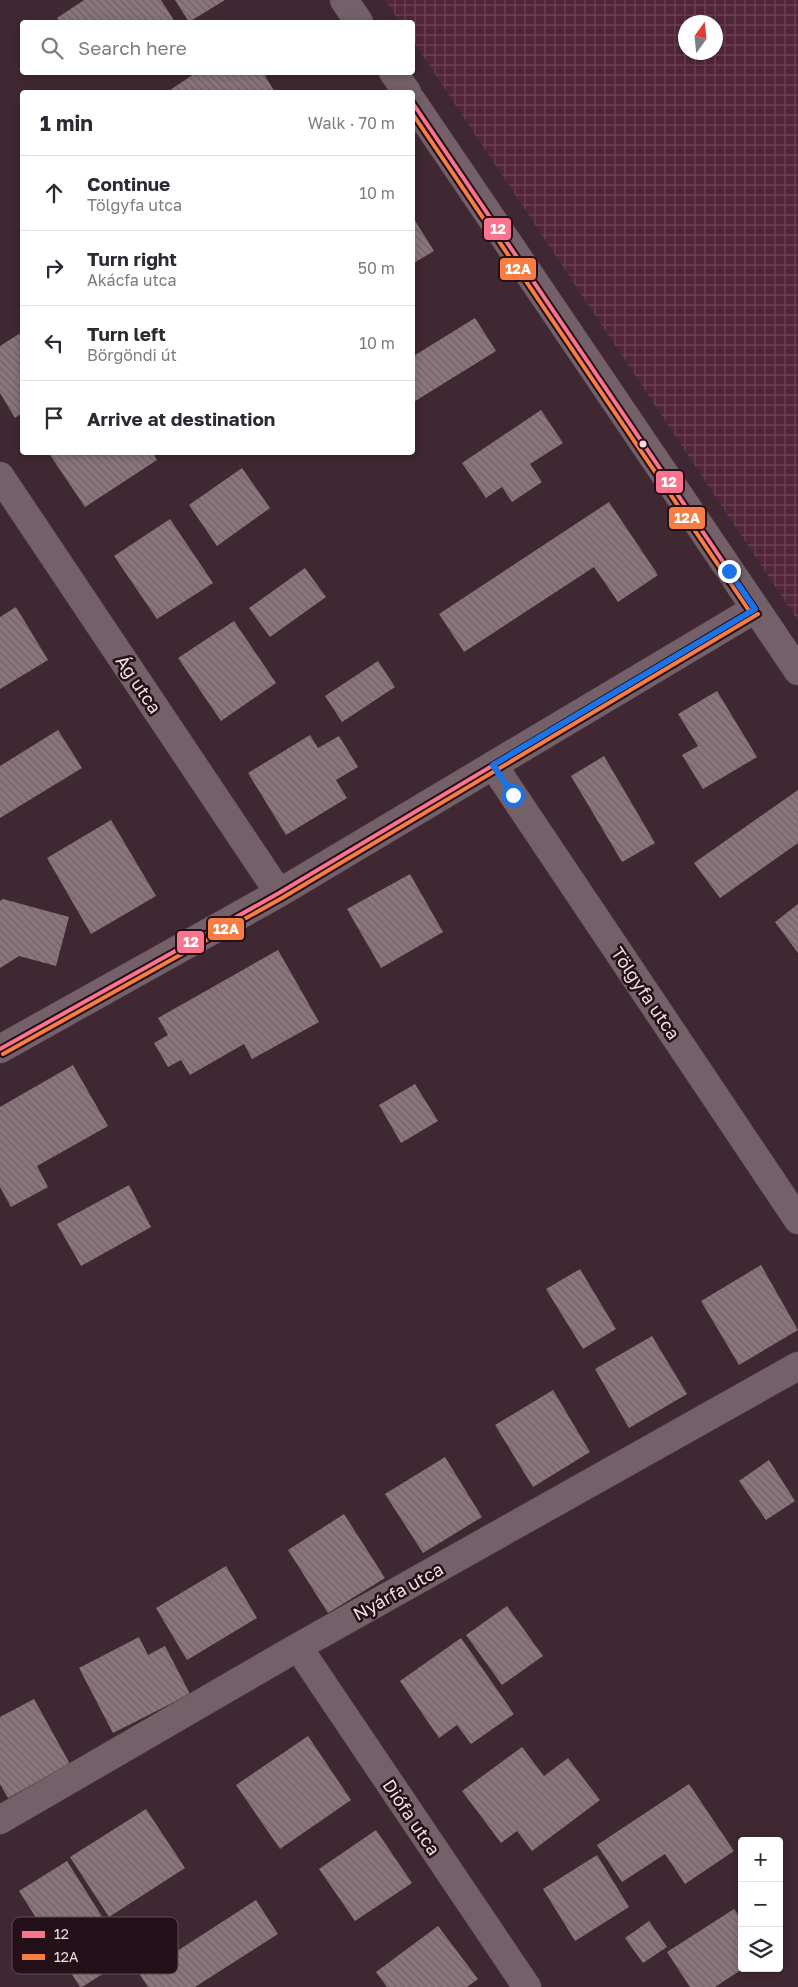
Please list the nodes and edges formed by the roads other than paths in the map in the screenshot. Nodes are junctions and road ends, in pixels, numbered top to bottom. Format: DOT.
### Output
graph roads {
  1 [pos="344,0"];
  2 [pos="358,20"];
  3 [pos="395,75"];
  4 [pos="406,90"];
  5 [pos="415,105"];
  6 [pos="0,476"];
  7 [pos="755,609"];
  8 [pos="798,671"];
  9 [pos="493,765"];
  10 [pos="278,893"];
  11 [pos="0,1049"];
  12 [pos="798,1220"];
  13 [pos="798,1366"];
  14 [pos="298,1647"];
  15 [pos="0,1820"];
  16 [pos="527,1987"];
  1 -- 2 [label="street"];
  3 -- 4 [label="street"];
  5 -- 7 [label="street"];
  6 -- 10 [label="street, Ág utca"];
  7 -- 8 [label="street"];
  7 -- 9 [label="street"];
  9 -- 10 [label="street"];
  9 -- 12 [label="street, Tölgyfa utca"];
  10 -- 11 [label="street"];
  13 -- 14 [label="street, Nyárfa utca"];
  14 -- 15 [label="street, Nyárfa utca"];
  14 -- 16 [label="street, Diófa utca"];
}
